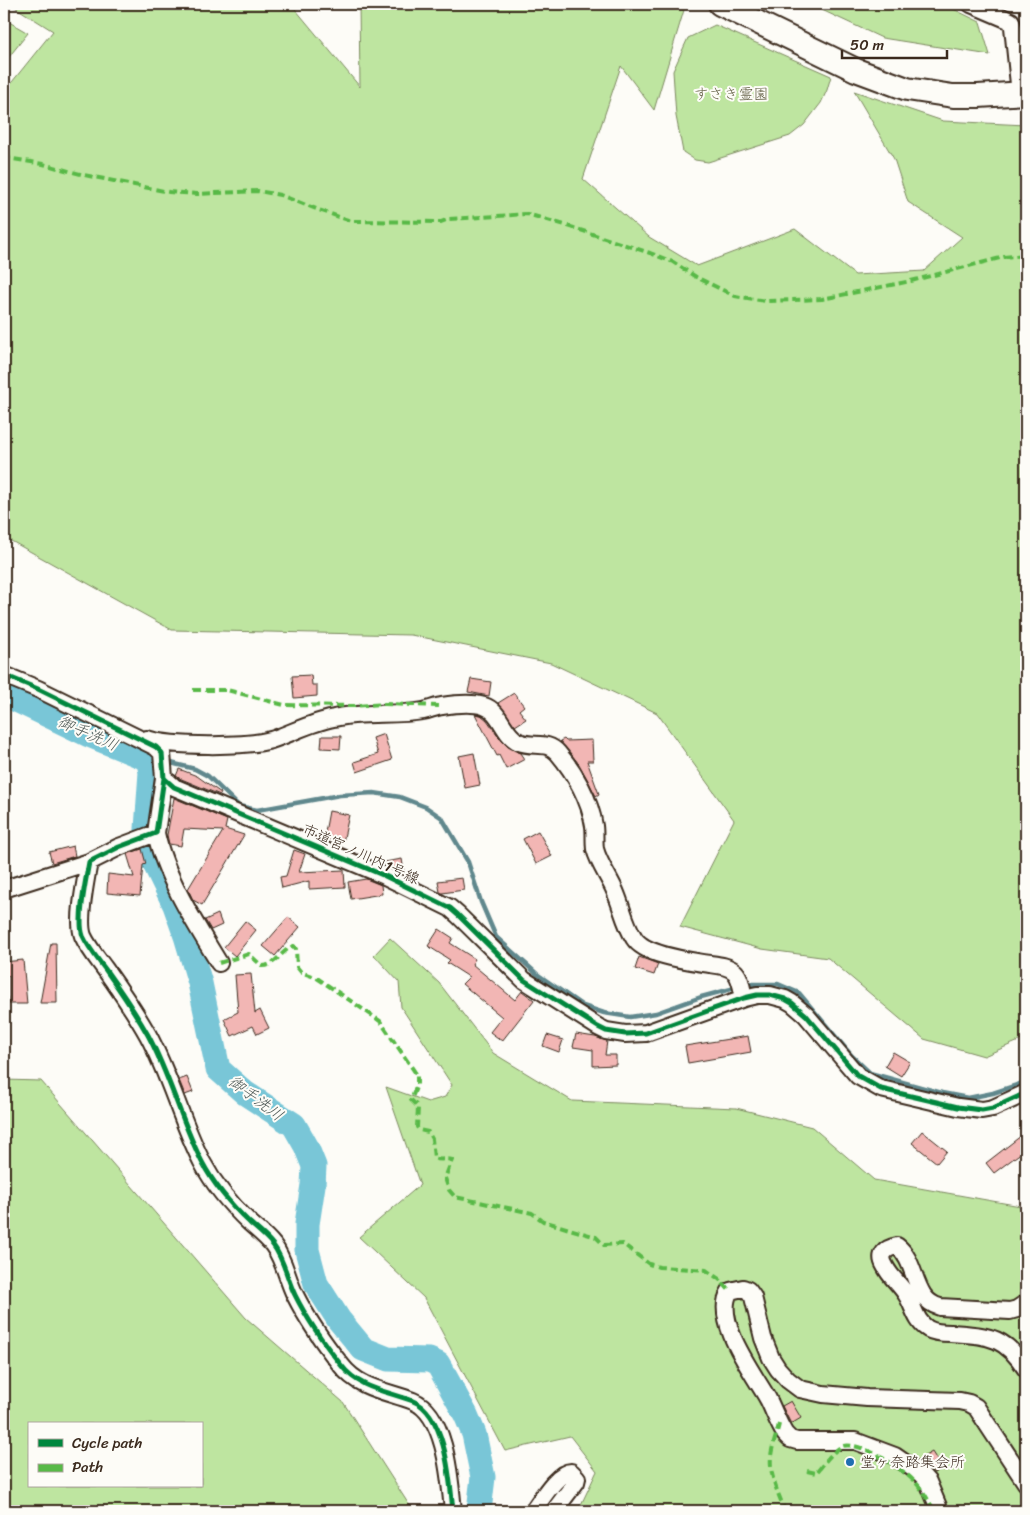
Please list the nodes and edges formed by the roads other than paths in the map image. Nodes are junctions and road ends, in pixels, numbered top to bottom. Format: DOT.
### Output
graph roads {
  1 [pos="720,4"];
  2 [pos="972,4"];
  3 [pos="1023,93"];
  4 [pos="4,675"];
  5 [pos="124,732"];
  6 [pos="164,769"];
  7 [pos="151,836"];
  8 [pos="89,862"];
  9 [pos="4,889"];
  10 [pos="219,964"];
  11 [pos="742,991"];
  12 [pos="1026,1093"];
  13 [pos="1026,1303"];
  14 [pos="1026,1369"];
  15 [pos="1026,1482"];
  16 [pos="454,1511"];
  17 [pos="533,1511"];
  18 [pos="554,1511"];
  19 [pos="940,1511"];
  1 -- 3 [label="main road"];
  2 -- 3 [label="street"];
  4 -- 5 [label="street, 市道宮ノ川内1号線"];
  5 -- 6 [label="street, 市道宮ノ川内1号線"];
  5 -- 11 [label="street"];
  6 -- 7 [label="street"];
  6 -- 11 [label="street, 市道宮ノ川内1号線"];
  7 -- 8 [label="street"];
  7 -- 10 [label="street"];
  8 -- 9 [label="street"];
  8 -- 16 [label="street"];
  11 -- 12 [label="street, 市道宮ノ川内1号線"];
  13 -- 14 [label="street"];
  15 -- 19 [label="street"];
  17 -- 18 [label="street"];
}
